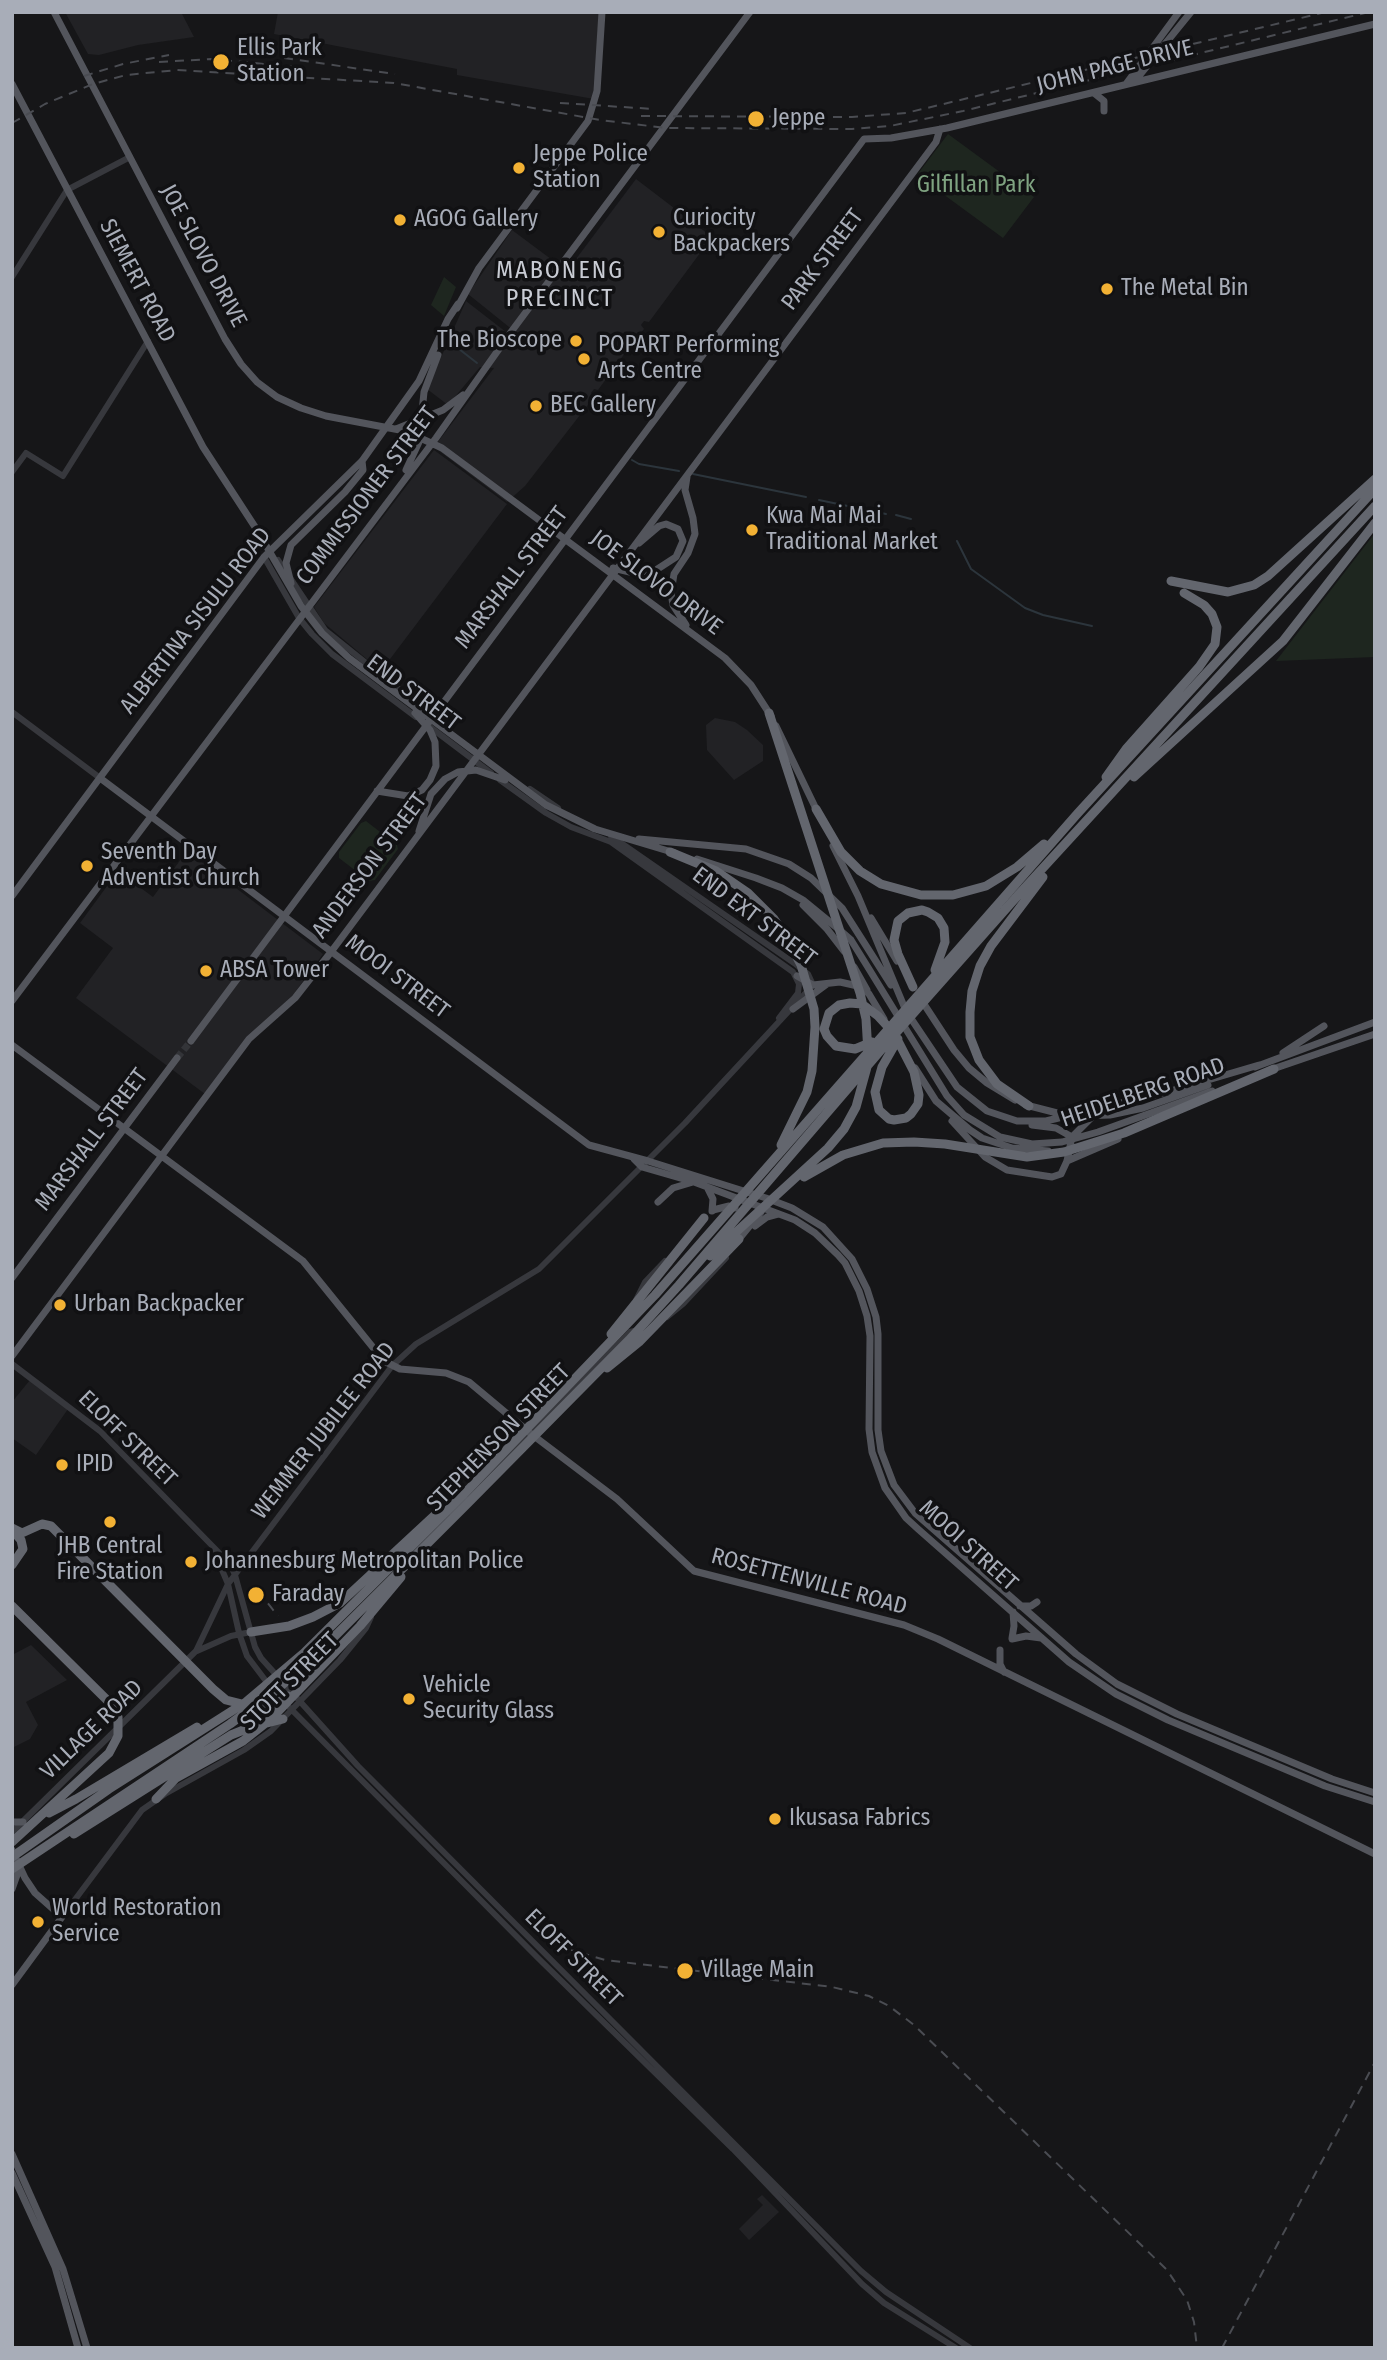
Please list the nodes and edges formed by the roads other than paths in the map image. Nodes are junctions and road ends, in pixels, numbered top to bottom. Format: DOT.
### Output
graph roads {
  1 [pos="54,12"];
  2 [pos="602,12"];
  3 [pos="750,12"];
  4 [pos="1185,13"];
  5 [pos="1375,24"];
  6 [pos="1133,80"];
  7 [pos="12,84"];
  8 [pos="1093,93"];
  9 [pos="1104,111"];
  10 [pos="940,129"];
  11 [pos="924,132"];
  12 [pos="864,139"];
  13 [pos="927,153"];
  14 [pos="130,157"];
  15 [pos="67,190"];
  16 [pos="12,277"];
  17 [pos="458,304"];
  18 [pos="148,341"];
  19 [pos="472,388"];
  20 [pos="749,391"];
  21 [pos="421,419"];
  22 [pos="380,436"];
  23 [pos="362,461"];
  24 [pos="689,470"];
  25 [pos="12,472"];
  26 [pos="1375,479"];
  27 [pos="396,489"];
  28 [pos="1375,489"];
  29 [pos="1375,506"];
  30 [pos="1375,523"];
  31 [pos="272,550"];
  32 [pos="629,551"];
  33 [pos="264,557"];
  34 [pos="596,562"];
  35 [pos="1171,580"];
  36 [pos="1184,593"];
  37 [pos="1276,606"];
  38 [pos="305,607"];
  39 [pos="299,618"];
  40 [pos="692,632"];
  41 [pos="392,691"];
  42 [pos="12,712"];
  43 [pos="769,713"];
  44 [pos="433,717"];
  45 [pos="427,725"];
  46 [pos="480,751"];
  47 [pos="474,760"];
  48 [pos="100,778"];
  49 [pos="525,790"];
  50 [pos="377,791"];
  51 [pos="1091,799"];
  52 [pos="1098,808"];
  53 [pos="816,809"];
  54 [pos="1078,813"];
  55 [pos="150,816"];
  56 [pos="578,818"];
  57 [pos="571,827"];
  58 [pos="418,834"];
  59 [pos="614,838"];
  60 [pos="670,852"];
  61 [pos="791,894"];
  62 [pos="12,896"];
  63 [pos="858,896"];
  64 [pos="284,917"];
  65 [pos="997,921"];
  66 [pos="331,952"];
  67 [pos="797,976"];
  68 [pos="828,984"];
  69 [pos="813,985"];
  70 [pos="932,986"];
  71 [pos="913,987"];
  72 [pos="869,994"];
  73 [pos="12,1001"];
  74 [pos="793,1009"];
  75 [pos="906,1012"];
  76 [pos="1375,1022"];
  77 [pos="1324,1026"];
  78 [pos="1375,1034"];
  79 [pos="889,1038"];
  80 [pos="191,1041"];
  81 [pos="12,1045"];
  82 [pos="754,1049"];
  83 [pos="177,1058"];
  84 [pos="1259,1065"];
  85 [pos="1276,1065"];
  86 [pos="936,1101"];
  87 [pos="1032,1107"];
  88 [pos="1102,1108"];
  89 [pos="1008,1119"];
  90 [pos="126,1129"];
  91 [pos="1072,1136"];
  92 [pos="1048,1150"];
  93 [pos="161,1155"];
  94 [pos="1067,1161"];
  95 [pos="645,1164"];
  96 [pos="760,1180"];
  97 [pos="694,1182"];
  98 [pos="707,1188"];
  99 [pos="739,1191"];
  100 [pos="783,1191"];
  101 [pos="727,1195"];
  102 [pos="766,1198"];
  103 [pos="658,1202"];
  104 [pos="763,1208"];
  105 [pos="712,1210"];
  106 [pos="779,1214"];
  107 [pos="704,1218"];
  108 [pos="743,1235"];
  109 [pos="12,1278"];
  110 [pos="679,1285"];
  111 [pos="630,1332"];
  112 [pos="12,1356"];
  113 [pos="12,1364"];
  114 [pos="391,1366"];
  115 [pos="575,1379"];
  116 [pos="585,1384"];
  117 [pos="530,1433"];
  118 [pos="466,1499"];
  119 [pos="12,1529"];
  120 [pos="211,1547"];
  121 [pos="12,1565"];
  122 [pos="397,1572"];
  123 [pos="235,1575"];
  124 [pos="228,1584"];
  125 [pos="1037,1602"];
  126 [pos="12,1606"];
  127 [pos="1016,1609"];
  128 [pos="251,1632"];
  129 [pos="239,1633"];
  130 [pos="1042,1638"];
  131 [pos="1000,1650"];
  132 [pos="196,1651"];
  133 [pos="1004,1672"];
  134 [pos="309,1678"];
  135 [pos="273,1680"];
  136 [pos="300,1701"];
  137 [pos="291,1710"];
  138 [pos="283,1719"];
  139 [pos="1375,1793"];
  140 [pos="156,1799"];
  141 [pos="1375,1802"];
  142 [pos="12,1822"];
  143 [pos="23,1822"];
  144 [pos="12,1832"];
  145 [pos="12,1842"];
  146 [pos="12,1850"];
  147 [pos="1375,1854"];
  148 [pos="14,1864"];
  149 [pos="12,1889"];
  150 [pos="494,1907"];
  151 [pos="62,1917"];
  152 [pos="12,1985"];
  153 [pos="12,2154"];
  154 [pos="12,2173"];
  155 [pos="769,2184"];
  156 [pos="967,2347"];
  157 [pos="78,2348"];
  158 [pos="87,2348"];
  159 [pos="956,2348"];
  1 -- 14 [label="main road, JOE SLOVO DRIVE"];
  2 -- 17 [label="main road, ALBERTINA SISULU ROAD"];
  3 -- 19 [label="main road, COMMISSIONER STREET"];
  4 -- 6 [label="main road"];
  5 -- 6 [label="main road, JOHN PAGE DRIVE"];
  6 -- 8 [label="main road, JOHN PAGE DRIVE"];
  7 -- 15 [label="main road"];
  8 -- 9 [label="main road"];
  8 -- 10 [label="main road, JOHN PAGE DRIVE"];
  10 -- 11 [label="main road, JOHN PAGE DRIVE"];
  10 -- 13 [label="main road, PARK STREET"];
  11 -- 12 [label="main road, JOHN PAGE DRIVE"];
  11 -- 13 [label="main road"];
  12 -- 44 [label="main road, MARSHALL STREET"];
  13 -- 20 [label="main road, PARK STREET"];
  14 -- 15 [label="street"];
  14 -- 34 [label="main road, JOE SLOVO DRIVE"];
  15 -- 16 [label="street"];
  15 -- 18 [label="main road, SIEMERT ROAD"];
  17 -- 21 [label="main road, ALBERTINA SISULU ROAD"];
  17 -- 22 [label="main road, ALBERTINA SISULU ROAD"];
  18 -- 25 [label="street"];
  18 -- 38 [label="main road, SIEMERT ROAD"];
  19 -- 21 [label="main road"];
  19 -- 27 [label="main road, COMMISSIONER STREET"];
  20 -- 24 [label="main road, ANDERSON STREET"];
  21 -- 22 [label="main road"];
  21 -- 27 [label="main road, ALBERTINA SISULU ROAD"];
  22 -- 23 [label="main road, ALBERTINA SISULU ROAD"];
  23 -- 31 [label="main road, ALBERTINA SISULU ROAD"];
  23 -- 38 [label="main road"];
  24 -- 32 [label="main road, ANDERSON STREET"];
  24 -- 40 [label="main road"];
  26 -- 35 [label="highway"];
  27 -- 38 [label="main road, COMMISSIONER STREET"];
  28 -- 37 [label="highway"];
  29 -- 37 [label="highway"];
  30 -- 52 [label="highway"];
  31 -- 33 [label="main road, ALBERTINA SISULU ROAD"];
  31 -- 38 [label="street, END STREET"];
  32 -- 34 [label="main road"];
  32 -- 46 [label="main road, ANDERSON STREET"];
  33 -- 39 [label="street, END STREET"];
  33 -- 48 [label="main road, ALBERTINA SISULU ROAD"];
  34 -- 40 [label="main road, JOE SLOVO DRIVE"];
  36 -- 51 [label="highway"];
  37 -- 51 [label="highway"];
  37 -- 52 [label="highway"];
  38 -- 39 [label="main road, COMMISSIONER STREET"];
  38 -- 41 [label="main road"];
  38 -- 44 [label="street, END STREET"];
  39 -- 45 [label="street, END STREET"];
  39 -- 55 [label="main road, COMMISSIONER STREET"];
  40 -- 43 [label="main road, JOE SLOVO DRIVE"];
  41 -- 49 [label="main road"];
  41 -- 50 [label="main road"];
  42 -- 48 [label="street, MOOI STREET"];
  43 -- 53 [label="main road, JOE SLOVO DRIVE"];
  43 -- 100 [label="highway"];
  44 -- 45 [label="main road, MARSHALL STREET"];
  44 -- 46 [label="street, END STREET"];
  45 -- 47 [label="street, END STREET"];
  45 -- 50 [label="main road, MARSHALL STREET"];
  46 -- 47 [label="main road, ANDERSON STREET"];
  46 -- 56 [label="street, END STREET"];
  47 -- 57 [label="street, END STREET"];
  47 -- 58 [label="main road, ANDERSON STREET"];
  48 -- 55 [label="main road, MOOI STREET"];
  48 -- 62 [label="main road, ALBERTINA SISULU ROAD"];
  49 -- 58 [label="main road"];
  49 -- 60 [label="main road"];
  50 -- 64 [label="main road, MARSHALL STREET"];
  51 -- 54 [label="highway"];
  52 -- 65 [label="highway"];
  53 -- 54 [label="highway"];
  53 -- 63 [label="main road, JOE SLOVO DRIVE"];
  54 -- 65 [label="highway"];
  55 -- 64 [label="main road, MOOI STREET"];
  55 -- 73 [label="main road, COMMISSIONER STREET"];
  56 -- 59 [label="street, END EXT STREET"];
  57 -- 67 [label="street, END EXT STREET"];
  58 -- 66 [label="main road, ANDERSON STREET"];
  59 -- 69 [label="street, END EXT STREET"];
  59 -- 75 [label="main road"];
  60 -- 61 [label="main road"];
  60 -- 96 [label="highway"];
  61 -- 72 [label="main road"];
  61 -- 92 [label="main road, HEIDELBERG ROAD"];
  63 -- 71 [label="main road, HEIDELBERG ROAD"];
  63 -- 75 [label="main road"];
  64 -- 66 [label="main road, MOOI STREET"];
  64 -- 80 [label="main road, MARSHALL STREET"];
  65 -- 70 [label="highway"];
  65 -- 70 [label="highway"];
  65 -- 87 [label="highway"];
  66 -- 93 [label="main road, ANDERSON STREET"];
  66 -- 95 [label="main road, MOOI STREET"];
  67 -- 69 [label="main road"];
  67 -- 82 [label="street, END EXT STREET"];
  68 -- 69 [label="main road"];
  68 -- 72 [label="main road"];
  68 -- 74 [label="main road"];
  69 -- 74 [label="street, END EXT STREET"];
  70 -- 71 [label="highway"];
  70 -- 79 [label="highway"];
  70 -- 79 [label="highway"];
  71 -- 87 [label="main road, HEIDELBERG ROAD"];
  72 -- 79 [label="main road"];
  74 -- 82 [label="street, END EXT STREET"];
  75 -- 89 [label="main road"];
  76 -- 85 [label="main road, HEIDELBERG ROAD"];
  77 -- 85 [label="main road"];
  78 -- 85 [label="main road, HEIDELBERG ROAD"];
  79 -- 79 [label="highway"];
  79 -- 79 [label="highway"];
  79 -- 86 [label="main road"];
  79 -- 96 [label="highway"];
  81 -- 90 [label="main road"];
  82 -- 95 [label="street"];
  83 -- 90 [label="main road, MARSHALL STREET"];
  84 -- 85 [label="main road, HEIDELBERG ROAD"];
  84 -- 87 [label="main road, HEIDELBERG ROAD"];
  84 -- 88 [label="main road"];
  85 -- 92 [label="highway"];
  85 -- 94 [label="main road"];
  86 -- 92 [label="main road"];
  86 -- 94 [label="main road"];
  88 -- 89 [label="main road"];
  88 -- 91 [label="main road"];
  89 -- 91 [label="main road"];
  90 -- 93 [label="main road"];
  90 -- 109 [label="main road, MARSHALL STREET"];
  91 -- 94 [label="main road"];
  92 -- 100 [label="highway"];
  93 -- 112 [label="main road, ANDERSON STREET"];
  93 -- 114 [label="main road"];
  95 -- 97 [label="main road, MOOI STREET"];
  95 -- 99 [label="main road, MOOI STREET"];
  95 -- 114 [label="street, WEMMER JUBILEE ROAD"];
  96 -- 110 [label="highway"];
  96 -- 115 [label="highway"];
  97 -- 98 [label="main road, MOOI STREET"];
  97 -- 103 [label="main road"];
  98 -- 101 [label="main road, MOOI STREET"];
  98 -- 105 [label="main road"];
  99 -- 101 [label="main road"];
  99 -- 102 [label="main road, MOOI STREET"];
  100 -- 110 [label="highway"];
  101 -- 104 [label="main road, MOOI STREET"];
  101 -- 105 [label="main road"];
  102 -- 104 [label="main road, STEPHENSON STREET"];
  102 -- 127 [label="main road, MOOI STREET"];
  104 -- 106 [label="main road, MOOI STREET"];
  104 -- 108 [label="main road, STEPHENSON STREET"];
  105 -- 107 [label="main road"];
  105 -- 108 [label="main road"];
  106 -- 108 [label="main road"];
  106 -- 127 [label="main road, MOOI STREET"];
  107 -- 111 [label="street"];
  107 -- 115 [label="highway"];
  108 -- 111 [label="street, STEPHENSON STREET"];
  108 -- 116 [label="highway"];
  110 -- 116 [label="highway"];
  111 -- 117 [label="street, STEPHENSON STREET"];
  113 -- 120 [label="street, ELOFF STREET"];
  114 -- 117 [label="main road, ROSETTENVILLE ROAD"];
  114 -- 123 [label="street, WEMMER JUBILEE ROAD"];
  115 -- 118 [label="highway"];
  116 -- 118 [label="highway"];
  117 -- 122 [label="street, STEPHENSON STREET"];
  117 -- 133 [label="main road, ROSETTENVILLE ROAD"];
  118 -- 128 [label="highway"];
  118 -- 134 [label="highway"];
  118 -- 135 [label="highway"];
  118 -- 148 [label="highway"];
  119 -- 121 [label="highway"];
  119 -- 134 [label="highway"];
  120 -- 123 [label="street, ELOFF STREET"];
  120 -- 124 [label="street, ELOFF STREET"];
  122 -- 136 [label="street, STOTT STREET"];
  123 -- 124 [label="street, WEMMER JUBILEE ROAD"];
  123 -- 128 [label="street, ELOFF STREET"];
  124 -- 129 [label="street, ELOFF STREET"];
  124 -- 132 [label="street, WEMMER JUBILEE ROAD"];
  125 -- 127 [label="main road"];
  126 -- 145 [label="highway"];
  127 -- 130 [label="main road, MOOI STREET"];
  127 -- 130 [label="main road"];
  127 -- 139 [label="main road, MOOI STREET"];
  128 -- 129 [label="street"];
  128 -- 136 [label="street, ELOFF STREET"];
  129 -- 132 [label="street"];
  129 -- 137 [label="street, ELOFF STREET"];
  130 -- 141 [label="main road, MOOI STREET"];
  131 -- 133 [label="main road"];
  132 -- 143 [label="street, VILLAGE ROAD"];
  133 -- 147 [label="main road, ROSETTENVILLE ROAD"];
  134 -- 140 [label="highway"];
  135 -- 143 [label="highway"];
  135 -- 148 [label="highway"];
  136 -- 137 [label="street, STOTT STREET"];
  136 -- 150 [label="street, ELOFF STREET"];
  137 -- 138 [label="street, STOTT STREET"];
  137 -- 150 [label="street, ELOFF STREET"];
  138 -- 140 [label="street, STOTT STREET"];
  138 -- 148 [label="highway"];
  140 -- 151 [label="street, STOTT STREET"];
  142 -- 143 [label="main road"];
  143 -- 144 [label="street, VILLAGE ROAD"];
  146 -- 148 [label="main road"];
  148 -- 149 [label="main road"];
  148 -- 151 [label="main road"];
  150 -- 155 [label="street, ELOFF STREET"];
  151 -- 152 [label="main road"];
  153 -- 158 [label="main road"];
  154 -- 157 [label="main road"];
  155 -- 156 [label="street, ELOFF STREET"];
  155 -- 159 [label="street, ELOFF STREET"];
}
